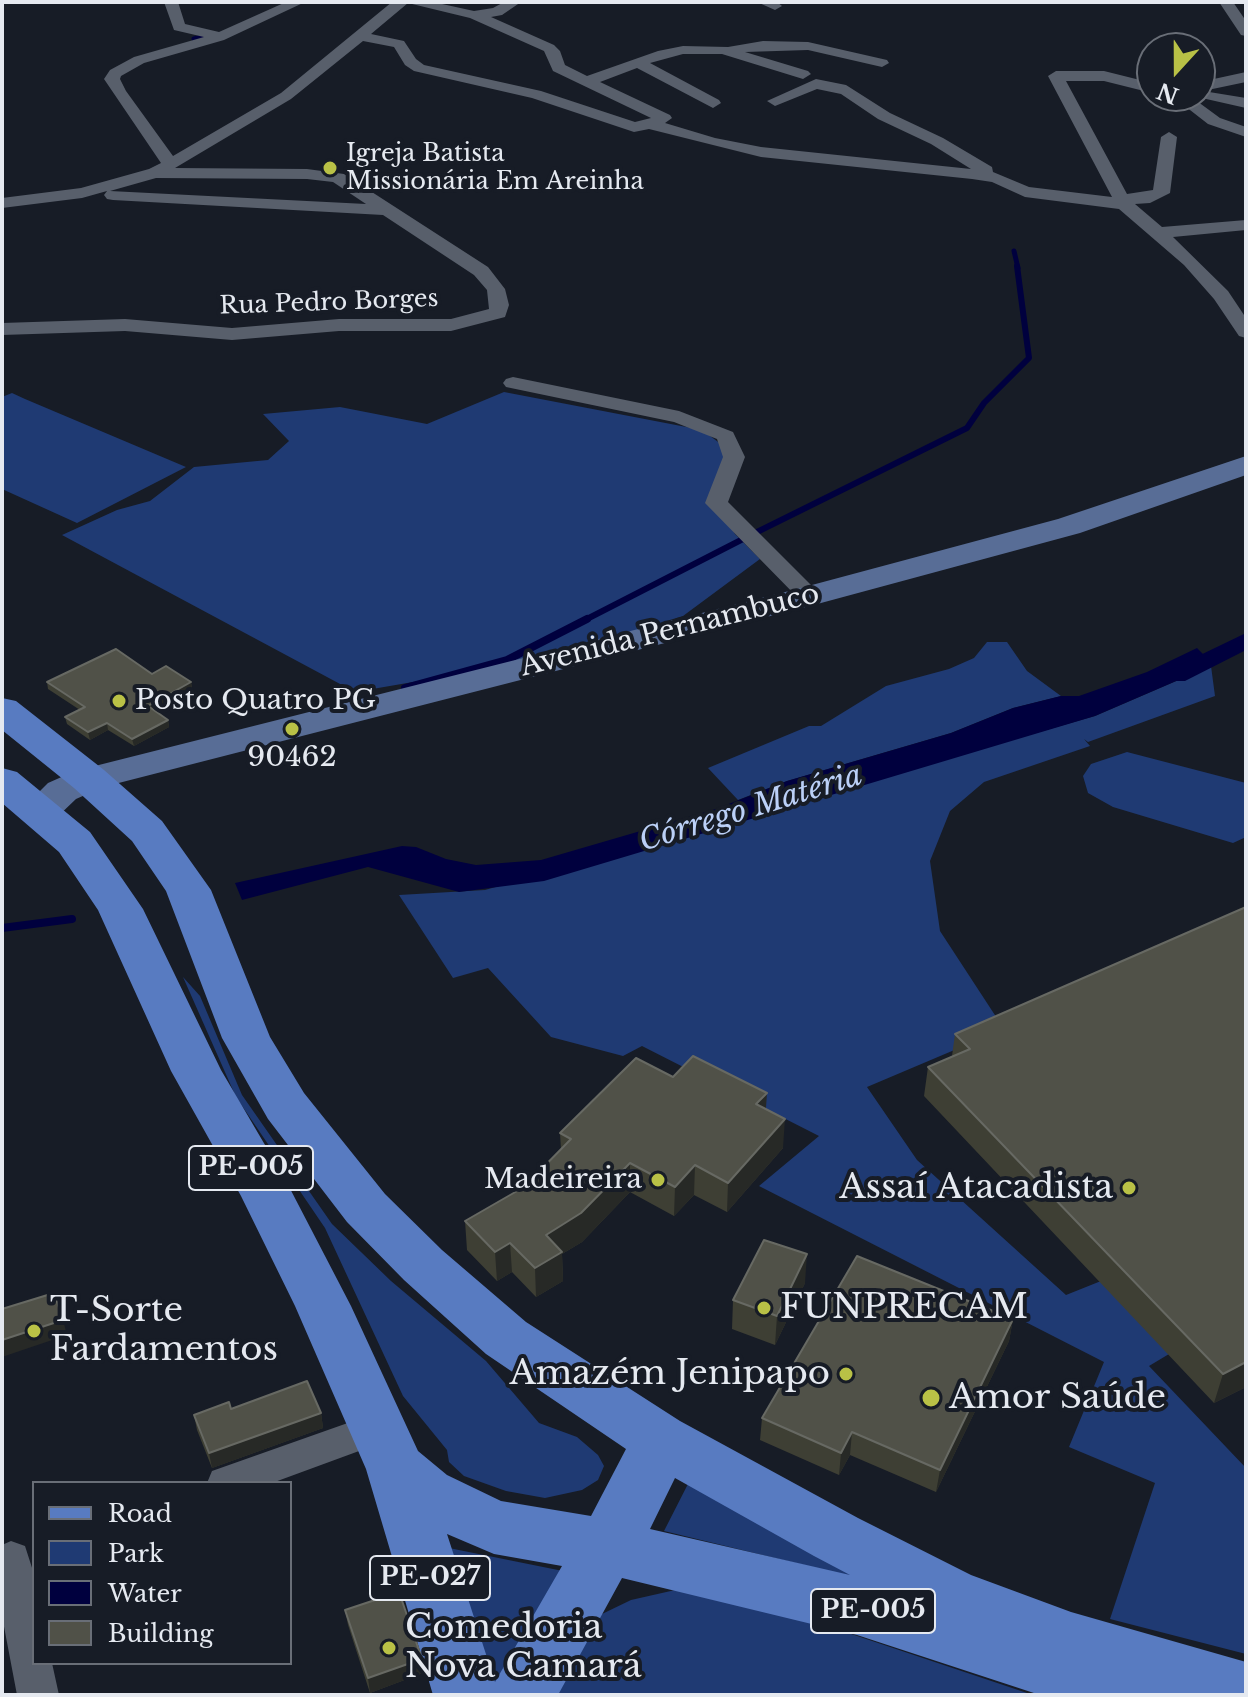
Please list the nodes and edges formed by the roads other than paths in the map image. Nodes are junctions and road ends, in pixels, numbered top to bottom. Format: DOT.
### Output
graph roads {
  1 [pos="171,2"];
  2 [pos="298,2"];
  3 [pos="401,2"];
  4 [pos="414,2"];
  5 [pos="514,2"];
  6 [pos="1226,2"];
  7 [pos="474,15"];
  8 [pos="1246,32"];
  9 [pos="364,34"];
  10 [pos="219,37"];
  11 [pos="723,50"];
  12 [pos="639,63"];
  13 [pos="882,63"];
  14 [pos="803,74"];
  15 [pos="1246,77"];
  16 [pos="588,81"];
  17 [pos="1136,84"];
  18 [pos="1216,84"];
  19 [pos="1216,98"];
  20 [pos="775,101"];
  21 [pos="1246,103"];
  22 [pos="1202,112"];
  23 [pos="664,118"];
  24 [pos="1246,132"];
  25 [pos="1169,137"];
  26 [pos="163,169"];
  27 [pos="996,178"];
  28 [pos="82,193"];
  29 [pos="1122,202"];
  30 [pos="2,203"];
  31 [pos="386,211"];
  32 [pos="1246,225"];
  33 [pos="1157,233"];
  34 [pos="2,329"];
  35 [pos="1246,332"];
  36 [pos="513,383"];
  37 [pos="1246,465"];
  38 [pos="809,596"];
  39 [pos="2,710"];
  40 [pos="89,779"];
  41 [pos="2,781"];
  42 [pos="39,812"];
  43 [pos="659,1439"];
  44 [pos="386,1449"];
  45 [pos="235,1481"];
  46 [pos="605,1546"];
  47 [pos="16,1558"];
  48 [pos="32,1658"];
  49 [pos="33,1665"];
  50 [pos="473,1693"];
  51 [pos="1246,1693"];
  52 [pos="38,1695"];
  53 [pos="1135,1695"];
  1 -- 10 [label="street"];
  2 -- 10 [label="street"];
  3 -- 9 [label="street"];
  4 -- 7 [label="street"];
  5 -- 7 [label="street"];
  6 -- 8 [label="street"];
  7 -- 16 [label="street"];
  9 -- 23 [label="street"];
  9 -- 26 [label="street"];
  10 -- 26 [label="street"];
  11 -- 12 [label="street"];
  11 -- 13 [label="street"];
  11 -- 14 [label="street"];
  12 -- 16 [label="street"];
  12 -- 23 [label="street"];
  15 -- 18 [label="street"];
  16 -- 23 [label="street"];
  17 -- 29 [label="street"];
  19 -- 21 [label="street"];
  20 -- 27 [label="street"];
  22 -- 24 [label="street"];
  23 -- 27 [label="street"];
  25 -- 29 [label="street"];
  26 -- 28 [label="street"];
  26 -- 31 [label="street"];
  27 -- 29 [label="street"];
  28 -- 30 [label="street"];
  28 -- 31 [label="street"];
  29 -- 33 [label="street"];
  31 -- 34 [label="street, Rua Pedro Borges"];
  32 -- 33 [label="street"];
  33 -- 35 [label="street"];
  36 -- 38 [label="street"];
  37 -- 38 [label="street, Avenida Pernambuco"];
  38 -- 40 [label="street, Avenida Pernambuco"];
  39 -- 40 [label="main road, PE-005"];
  40 -- 42 [label="street, Avenida Pernambuco"];
  40 -- 43 [label="main road, PE-005"];
  41 -- 42 [label="main road, PE-005"];
  42 -- 44 [label="main road, PE-005"];
  43 -- 46 [label="main road, PE-027"];
  43 -- 51 [label="main road, PE-005"];
  44 -- 45 [label="street"];
  44 -- 46 [label="main road, PE-005"];
  44 -- 50 [label="main road, PE-027"];
  46 -- 50 [label="main road, PE-027"];
  46 -- 53 [label="main road, PE-005"];
  47 -- 48 [label="street"];
  49 -- 52 [label="street"];
}
